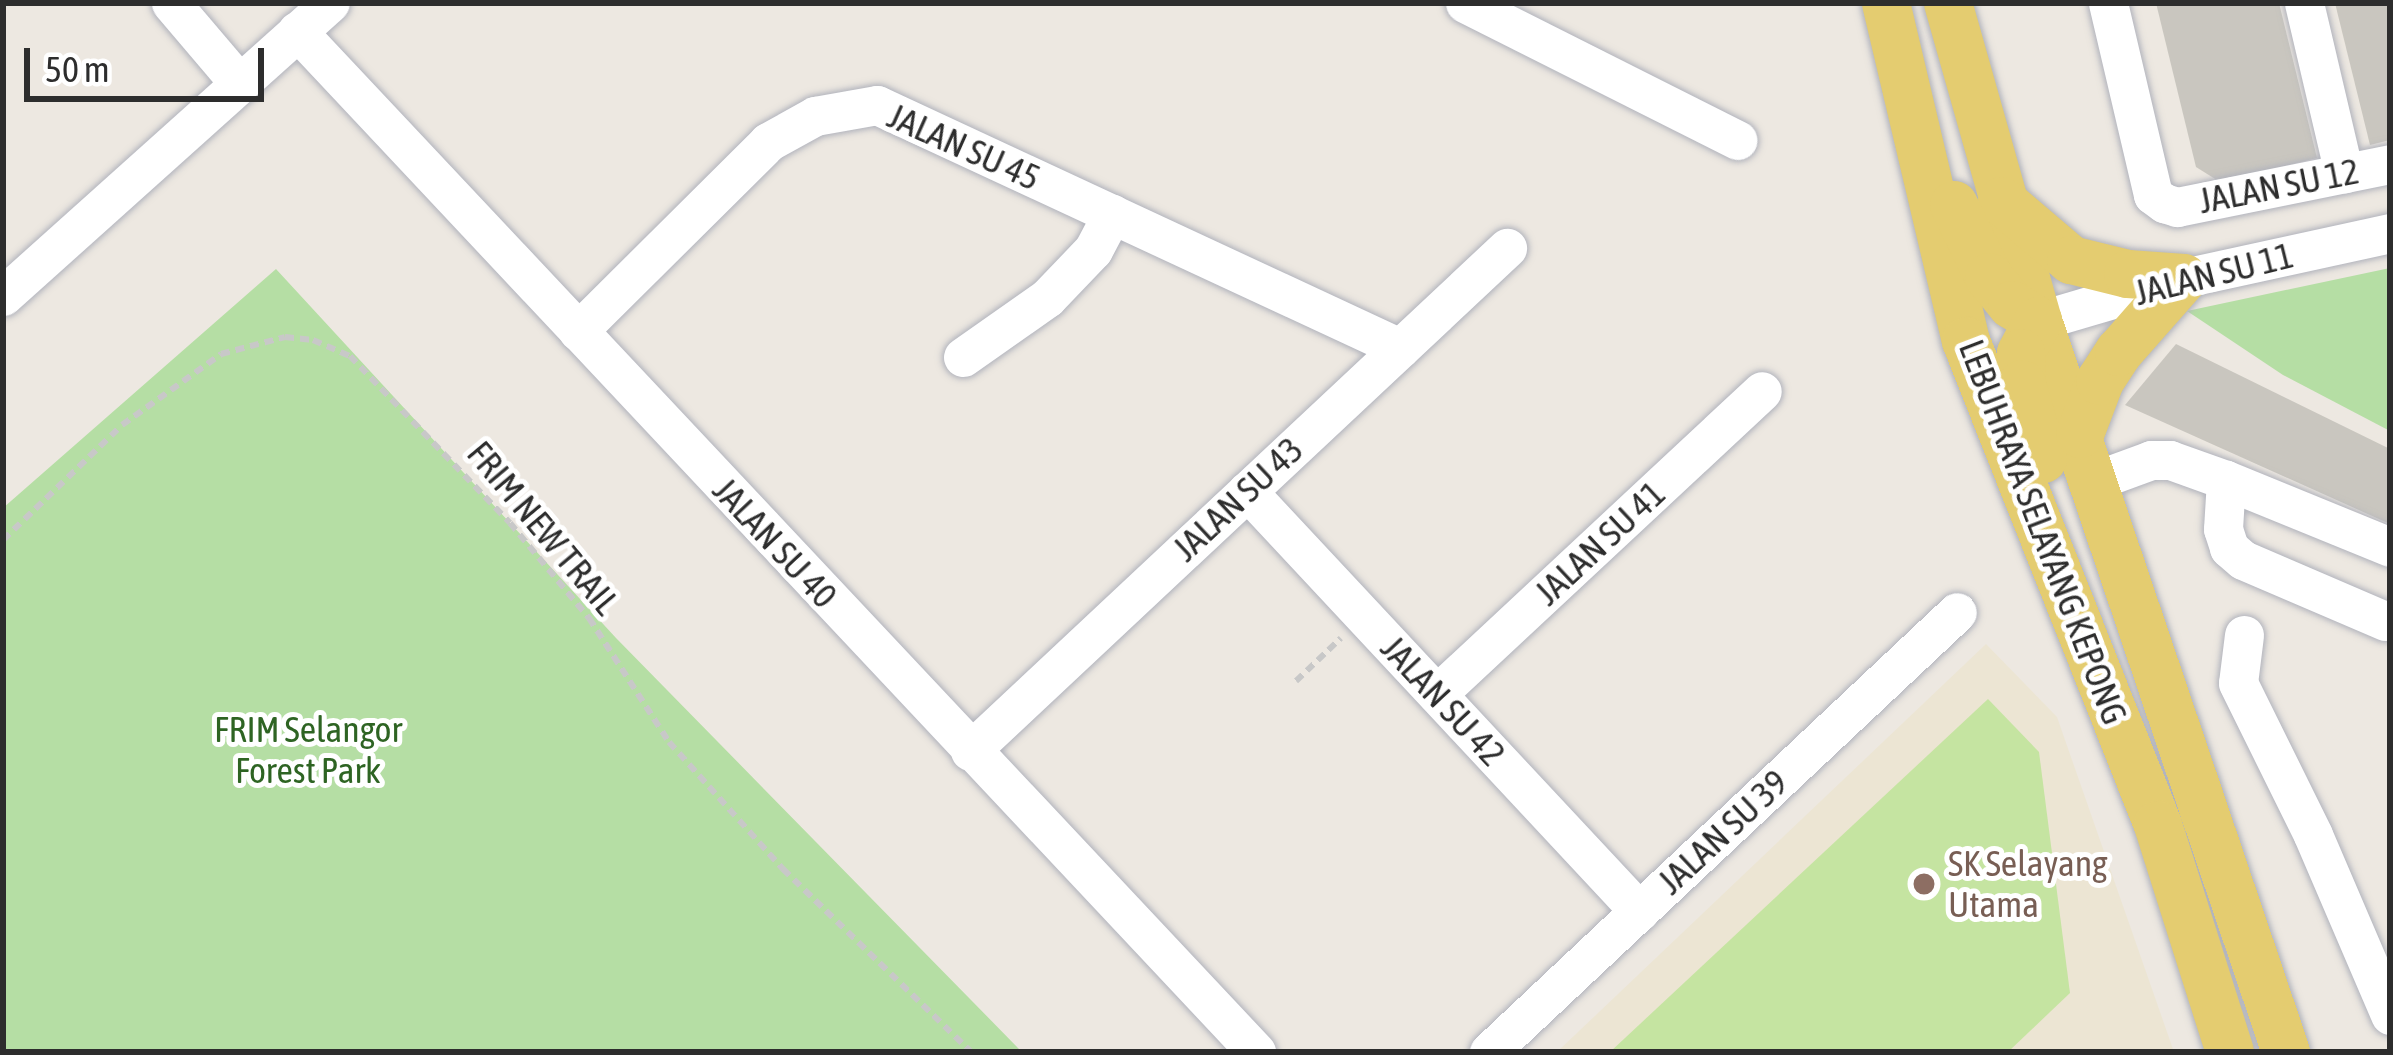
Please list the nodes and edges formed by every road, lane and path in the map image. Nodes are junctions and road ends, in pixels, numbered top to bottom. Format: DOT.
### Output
graph roads {
  1 [pos="171,3"];
  2 [pos="330,3"];
  3 [pos="1465,3"];
  4 [pos="1886,3"];
  5 [pos="1948,3"];
  6 [pos="2108,3"];
  7 [pos="2304,3"];
  8 [pos="298,31"];
  9 [pos="239,83"];
  10 [pos="1738,140"];
  11 [pos="1921,150"];
  12 [pos="2390,164"];
  13 [pos="2344,173"];
  14 [pos="2002,200"];
  15 [pos="1112,214"];
  16 [pos="2390,233"];
  17 [pos="1507,248"];
  18 [pos="2184,278"];
  19 [pos="3,296"];
  20 [pos="2038,321"];
  21 [pos="578,331"];
  22 [pos="1400,348"];
  23 [pos="963,357"];
  24 [pos="1762,391"];
  25 [pos="2080,434"];
  26 [pos="2226,480"];
  27 [pos="2094,481"];
  28 [pos="1247,491"];
  29 [pos="3,540"];
  30 [pos="2390,547"];
  31 [pos="1958,611"];
  32 [pos="2385,621"];
  33 [pos="2245,634"];
  34 [pos="1330,650"];
  35 [pos="1296,681"];
  36 [pos="1437,694"];
  37 [pos="970,751"];
  38 [pos="2135,768"];
  39 [pos="1639,911"];
  40 [pos="2379,949"];
  41 [pos="2390,1016"];
  42 [pos="2226,1044"];
  43 [pos="970,1052"];
  44 [pos="1256,1052"];
  45 [pos="1489,1052"];
  46 [pos="2286,1052"];
  1 -- 9 [label="street"];
  2 -- 8 [label="street"];
  3 -- 10 [label="street"];
  4 -- 11 [label="main road, LEBUHRAYA SELAYANG KEPONG"];
  5 -- 14 [label="main road, LEBUHRAYA SELAYANG KEPONG"];
  6 -- 13 [label="street, JALAN SU 12"];
  7 -- 13 [label="street"];
  8 -- 9 [label="street"];
  8 -- 21 [label="street, JALAN SU 40"];
  9 -- 19 [label="street"];
  11 -- 20 [label="main road"];
  11 -- 38 [label="main road, LEBUHRAYA SELAYANG KEPONG"];
  12 -- 13 [label="street, JALAN SU 12"];
  14 -- 18 [label="main road"];
  14 -- 20 [label="main road, LEBUHRAYA SELAYANG KEPONG"];
  15 -- 21 [label="street, JALAN SU 45"];
  15 -- 22 [label="street, JALAN SU 45"];
  15 -- 23 [label="street"];
  16 -- 18 [label="street, JALAN SU 11"];
  17 -- 22 [label="street, JALAN SU 43"];
  18 -- 20 [label="street, JALAN SU 11"];
  18 -- 25 [label="main road"];
  20 -- 25 [label="main road, LEBUHRAYA SELAYANG KEPONG"];
  20 -- 38 [label="main road"];
  21 -- 37 [label="street, JALAN SU 40"];
  22 -- 28 [label="street, JALAN SU 43"];
  24 -- 36 [label="street, JALAN SU 41"];
  25 -- 27 [label="main road, LEBUHRAYA SELAYANG KEPONG"];
  26 -- 27 [label="street"];
  26 -- 30 [label="street"];
  26 -- 32 [label="street"];
  27 -- 46 [label="main road, LEBUHRAYA SELAYANG KEPONG"];
  28 -- 36 [label="street, JALAN SU 42"];
  28 -- 37 [label="street, JALAN SU 43"];
  29 -- 43 [label="path, FRIM NEW TRAIL"];
  31 -- 39 [label="street, JALAN SU 39"];
  33 -- 40 [label="street"];
  34 -- 35 [label="path"];
  36 -- 39 [label="street, JALAN SU 42"];
  37 -- 44 [label="street, JALAN SU 40"];
  38 -- 42 [label="main road, LEBUHRAYA SELAYANG KEPONG"];
  39 -- 45 [label="street, JALAN SU 39"];
  40 -- 41 [label="street"];
}
